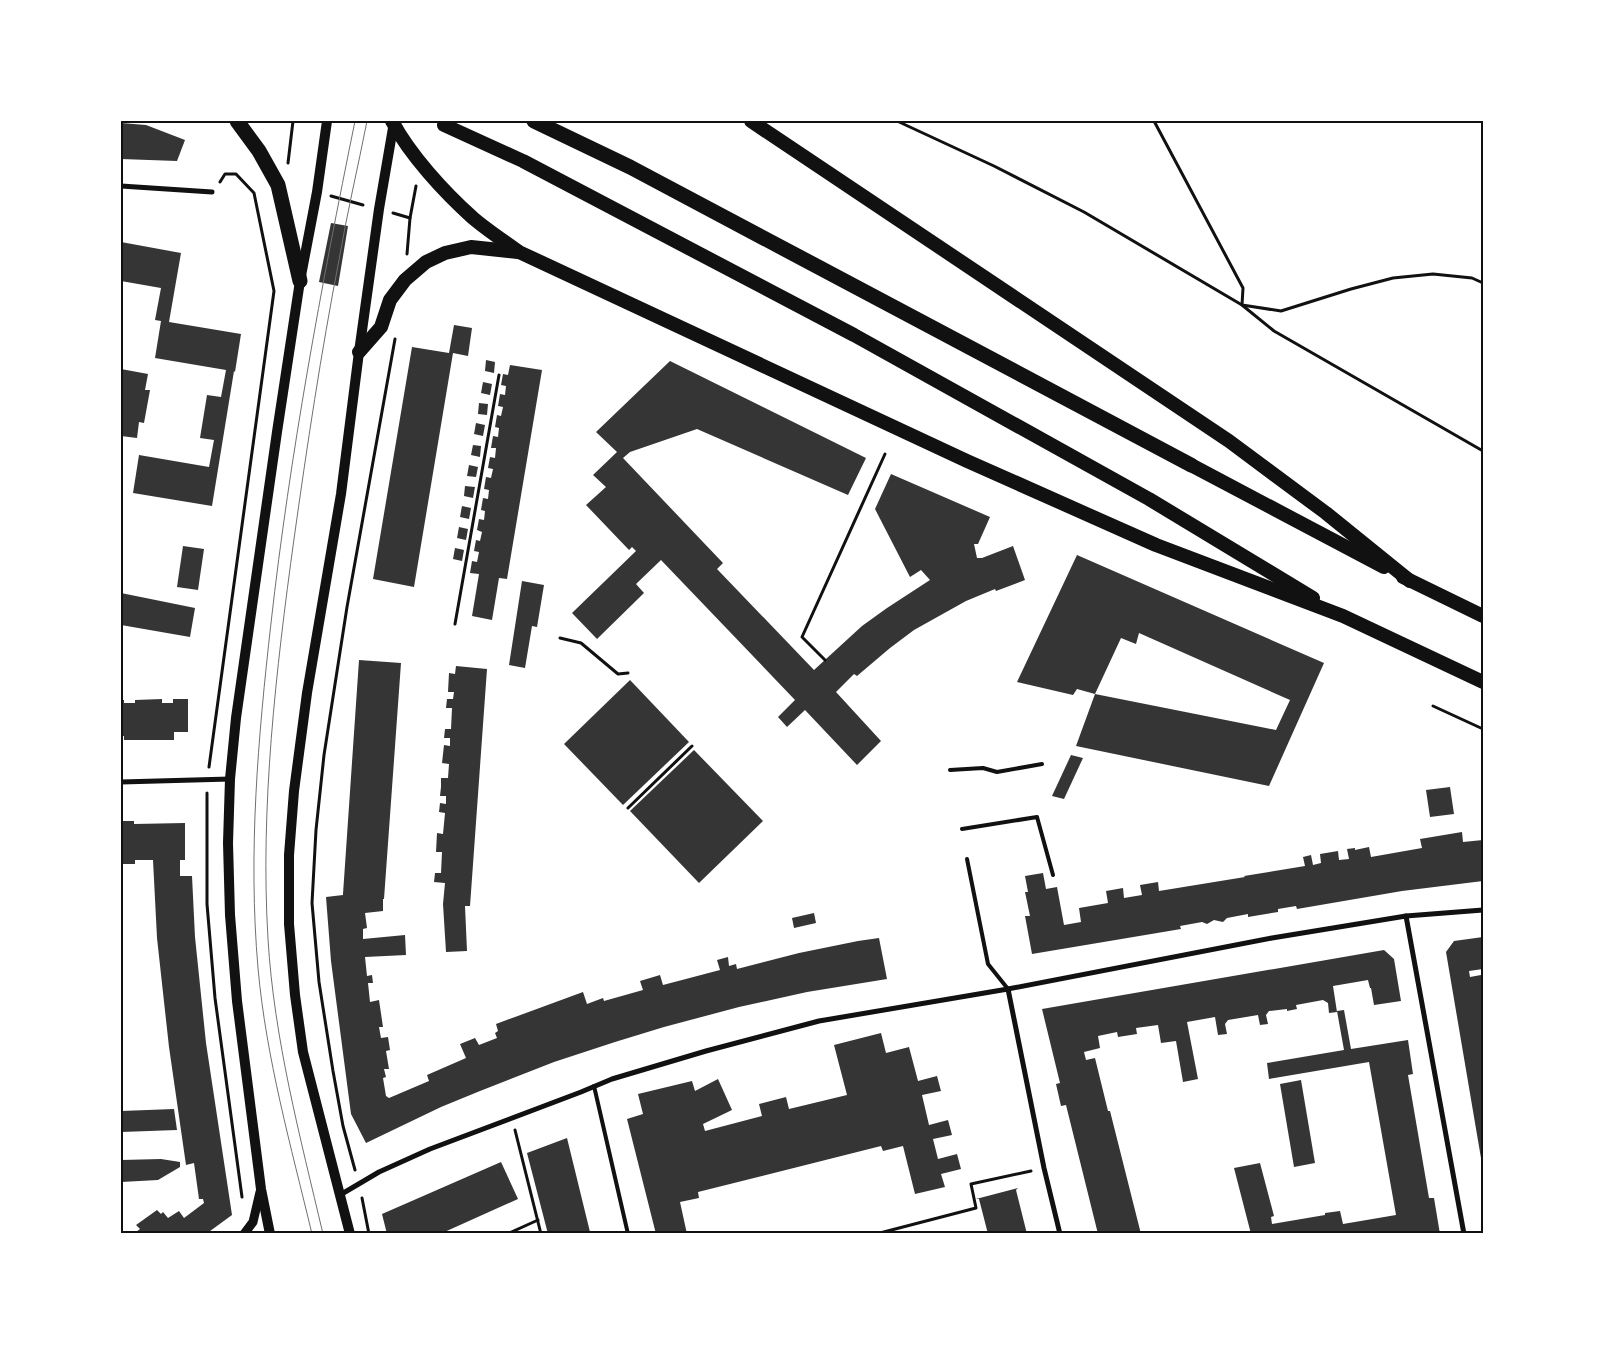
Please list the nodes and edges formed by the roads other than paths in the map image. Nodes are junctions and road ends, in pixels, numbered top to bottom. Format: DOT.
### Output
graph roads {
  1 [pos="237,121"];
  2 [pos="327,121"];
  3 [pos="534,121"];
  4 [pos="751,121"];
  5 [pos="393,123"];
  6 [pos="444,125"];
  7 [pos="121,186"];
  8 [pos="212,192"];
  9 [pos="519,252"];
  10 [pos="300,281"];
  11 [pos="358,352"];
  12 [pos="1191,465"];
  13 [pos="1410,581"];
  14 [pos="1343,616"];
  15 [pos="1483,616"];
  16 [pos="1483,682"];
  17 [pos="1042,764"];
  18 [pos="950,770"];
  19 [pos="230,779"];
  20 [pos="121,782"];
  21 [pos="962,829"];
  22 [pos="967,859"];
  23 [pos="1053,874"];
  24 [pos="1483,910"];
  25 [pos="1406,916"];
  26 [pos="1008,989"];
  27 [pos="594,1086"];
  28 [pos="261,1189"];
  29 [pos="339,1195"];
  30 [pos="244,1234"];
  31 [pos="270,1234"];
  32 [pos="350,1234"];
  33 [pos="628,1234"];
  34 [pos="1060,1234"];
  35 [pos="1464,1234"];
  1 -- 10 [label="highway"];
  2 -- 10 [label="main road"];
  3 -- 12 [label="highway"];
  4 -- 13 [label="highway"];
  5 -- 9 [label="highway"];
  5 -- 11 [label="main road"];
  6 -- 14 [label="highway"];
  7 -- 8 [label="street"];
  9 -- 11 [label="highway"];
  9 -- 14 [label="highway"];
  10 -- 19 [label="main road"];
  11 -- 29 [label="main road"];
  12 -- 13 [label="highway"];
  13 -- 15 [label="highway"];
  14 -- 16 [label="highway"];
  17 -- 18 [label="lane"];
  19 -- 20 [label="street"];
  19 -- 28 [label="main road"];
  21 -- 23 [label="lane"];
  22 -- 26 [label="lane"];
  24 -- 25 [label="street"];
  25 -- 26 [label="street"];
  25 -- 35 [label="street"];
  26 -- 27 [label="street"];
  26 -- 34 [label="street"];
  27 -- 29 [label="street"];
  27 -- 33 [label="lane"];
  28 -- 30 [label="street"];
  28 -- 31 [label="main road"];
  29 -- 32 [label="main road"];
}
